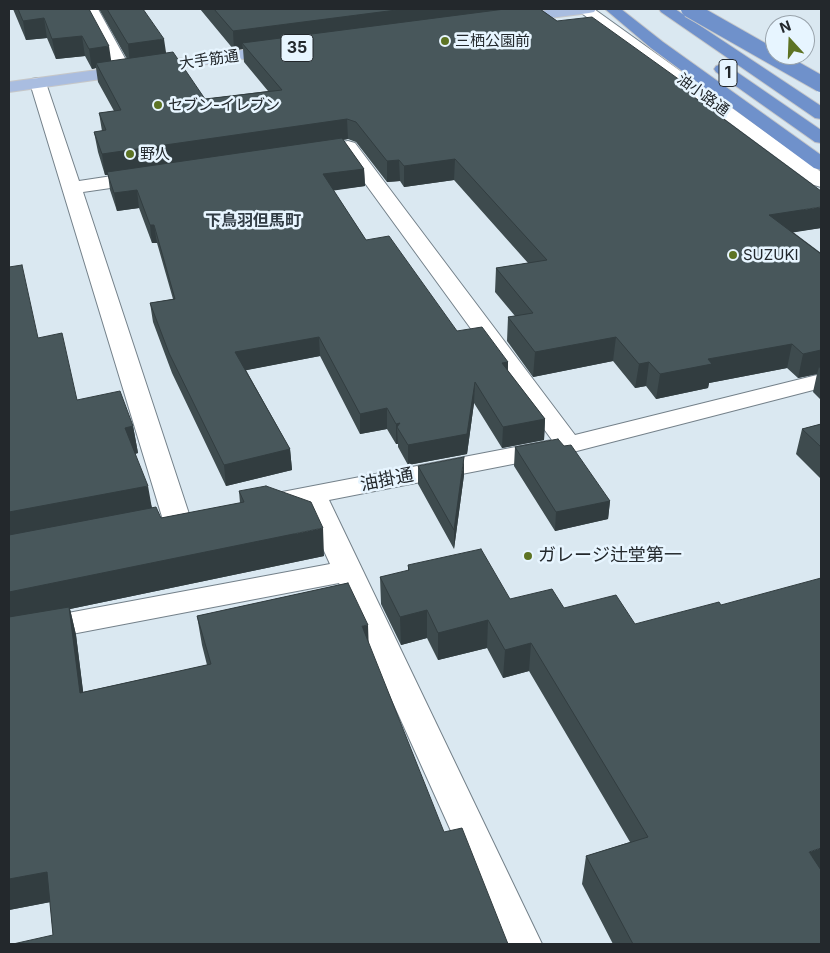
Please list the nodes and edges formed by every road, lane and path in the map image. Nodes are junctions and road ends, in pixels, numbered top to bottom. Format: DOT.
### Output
graph roads {
  1 [pos="91,9"];
  2 [pos="586,9"];
  3 [pos="612,9"];
  4 [pos="634,9"];
  5 [pos="666,9"];
  6 [pos="689,9"];
  7 [pos="699,9"];
  8 [pos="494,22"];
  9 [pos="658,25"];
  10 [pos="299,48"];
  11 [pos="706,58"];
  12 [pos="124,71"];
  13 [pos="38,83"];
  14 [pos="821,84"];
  15 [pos="9,87"];
  16 [pos="821,89"];
  17 [pos="821,114"];
  18 [pos="821,138"];
  19 [pos="318,152"];
  20 [pos="821,164"];
  21 [pos="160,175"];
  22 [pos="821,182"];
  23 [pos="72,188"];
  24 [pos="821,381"];
  25 [pos="569,446"];
  26 [pos="314,494"];
  27 [pos="236,509"];
  28 [pos="149,526"];
  29 [pos="349,571"];
  30 [pos="9,635"];
  31 [pos="522,944"];
  1 -- 12 [label="street"];
  2 -- 8 [label="main road"];
  2 -- 22 [label="street, 油小路通"];
  3 -- 20 [label="highway"];
  4 -- 9 [label="highway"];
  5 -- 17 [label="highway, 1"];
  6 -- 14 [label="highway, bridge"];
  7 -- 16 [label="street"];
  10 -- 12 [label="main road, 大手筋通 / 35"];
  11 -- 18 [label="highway, 1"];
  12 -- 13 [label="main road, 大手筋通 / 35"];
  13 -- 15 [label="main road, 大手筋通 / 35"];
  13 -- 23 [label="street"];
  19 -- 25 [label="street"];
  21 -- 23 [label="street"];
  23 -- 28 [label="street"];
  24 -- 25 [label="street, 油掛通"];
  25 -- 26 [label="street, 油掛通"];
  26 -- 27 [label="street, 油掛通"];
  26 -- 29 [label="street"];
  29 -- 30 [label="street"];
  29 -- 31 [label="street"];
}
